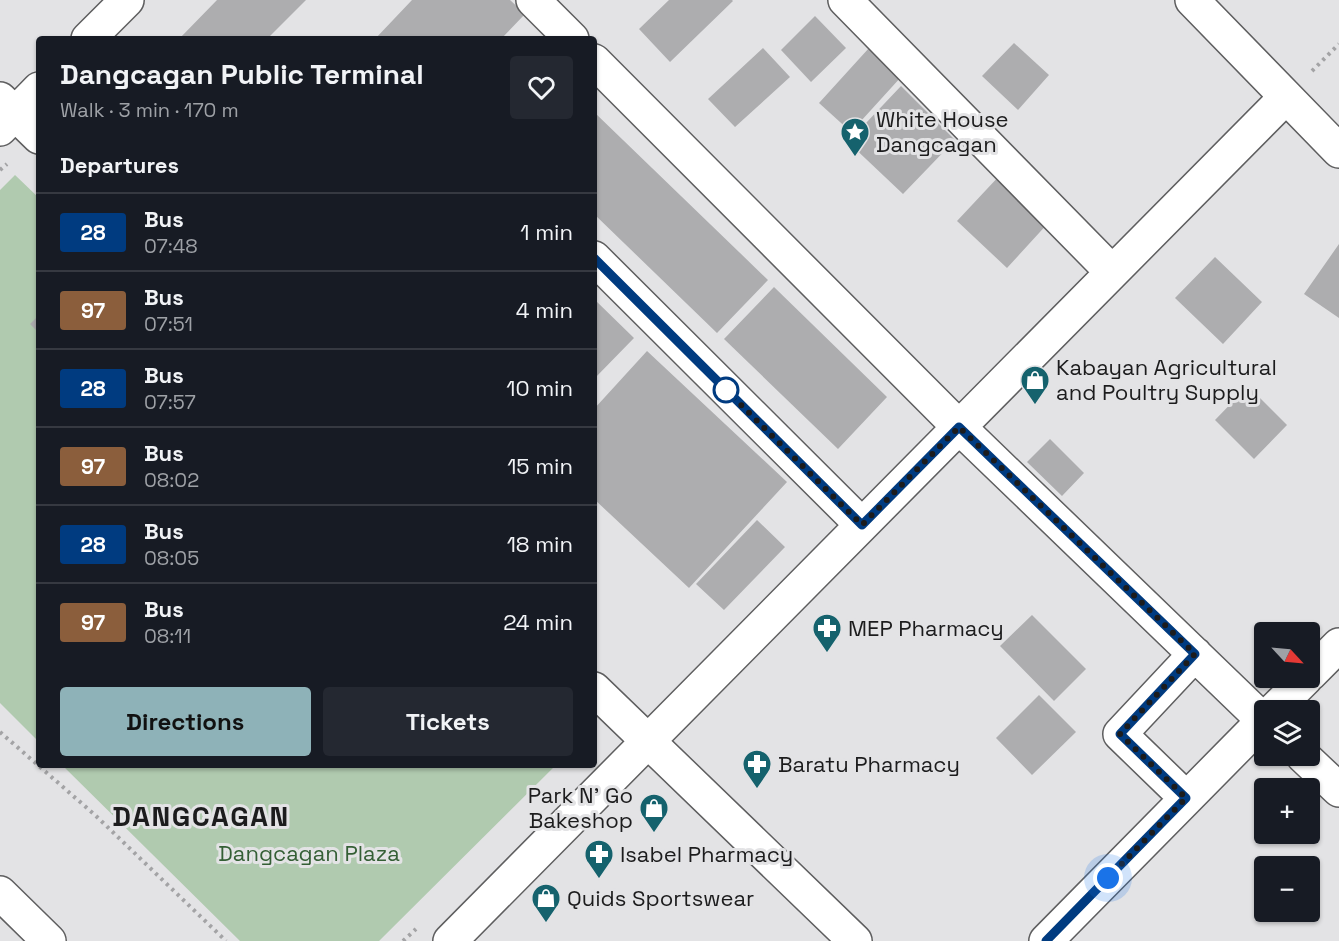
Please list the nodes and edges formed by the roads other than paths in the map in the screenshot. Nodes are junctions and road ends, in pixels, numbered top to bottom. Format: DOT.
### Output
graph roads {
  1 [pos="127,0"];
  2 [pos="533,0"];
  3 [pos="845,0"];
  4 [pos="1192,0"];
  5 [pos="91,36"];
  6 [pos="568,36"];
  7 [pos="597,64"];
  8 [pos="36,91"];
  9 [pos="1286,97"];
  10 [pos="5,114"];
  11 [pos="36,135"];
  12 [pos="1339,151"];
  13 [pos="597,261"];
  14 [pos="1112,272"];
  15 [pos="959,427"];
  16 [pos="862,525"];
  17 [pos="1339,645"];
  18 [pos="1195,654"];
  19 [pos="1320,664"];
  20 [pos="1296,688"];
  21 [pos="597,692"];
  22 [pos="1284,700"];
  23 [pos="1254,710"];
  24 [pos="1254,730"];
  25 [pos="648,741"];
  26 [pos="1314,766"];
  27 [pos="1339,790"];
  28 [pos="1186,798"];
  29 [pos="0,892"];
  30 [pos="49,941"];
  31 [pos="450,941"];
  32 [pos="855,941"];
  33 [pos="1046,941"];
  1 -- 5 [label="main road"];
  2 -- 6 [label="main road"];
  3 -- 14 [label="main road"];
  4 -- 9 [label="main road"];
  7 -- 15 [label="main road"];
  8 -- 10 [label="main road"];
  9 -- 12 [label="main road"];
  9 -- 14 [label="main road"];
  10 -- 11 [label="main road"];
  13 -- 16 [label="main road"];
  14 -- 15 [label="main road"];
  15 -- 16 [label="main road"];
  15 -- 18 [label="main road"];
  16 -- 25 [label="main road"];
  17 -- 19 [label="main road"];
  18 -- 23 [label="main road"];
  18 -- 28 [label="main road"];
  20 -- 22 [label="main road"];
  21 -- 25 [label="main road"];
  24 -- 28 [label="main road"];
  25 -- 31 [label="main road"];
  25 -- 32 [label="main road"];
  26 -- 27 [label="main road"];
  28 -- 33 [label="main road"];
  29 -- 30 [label="main road"];
}
